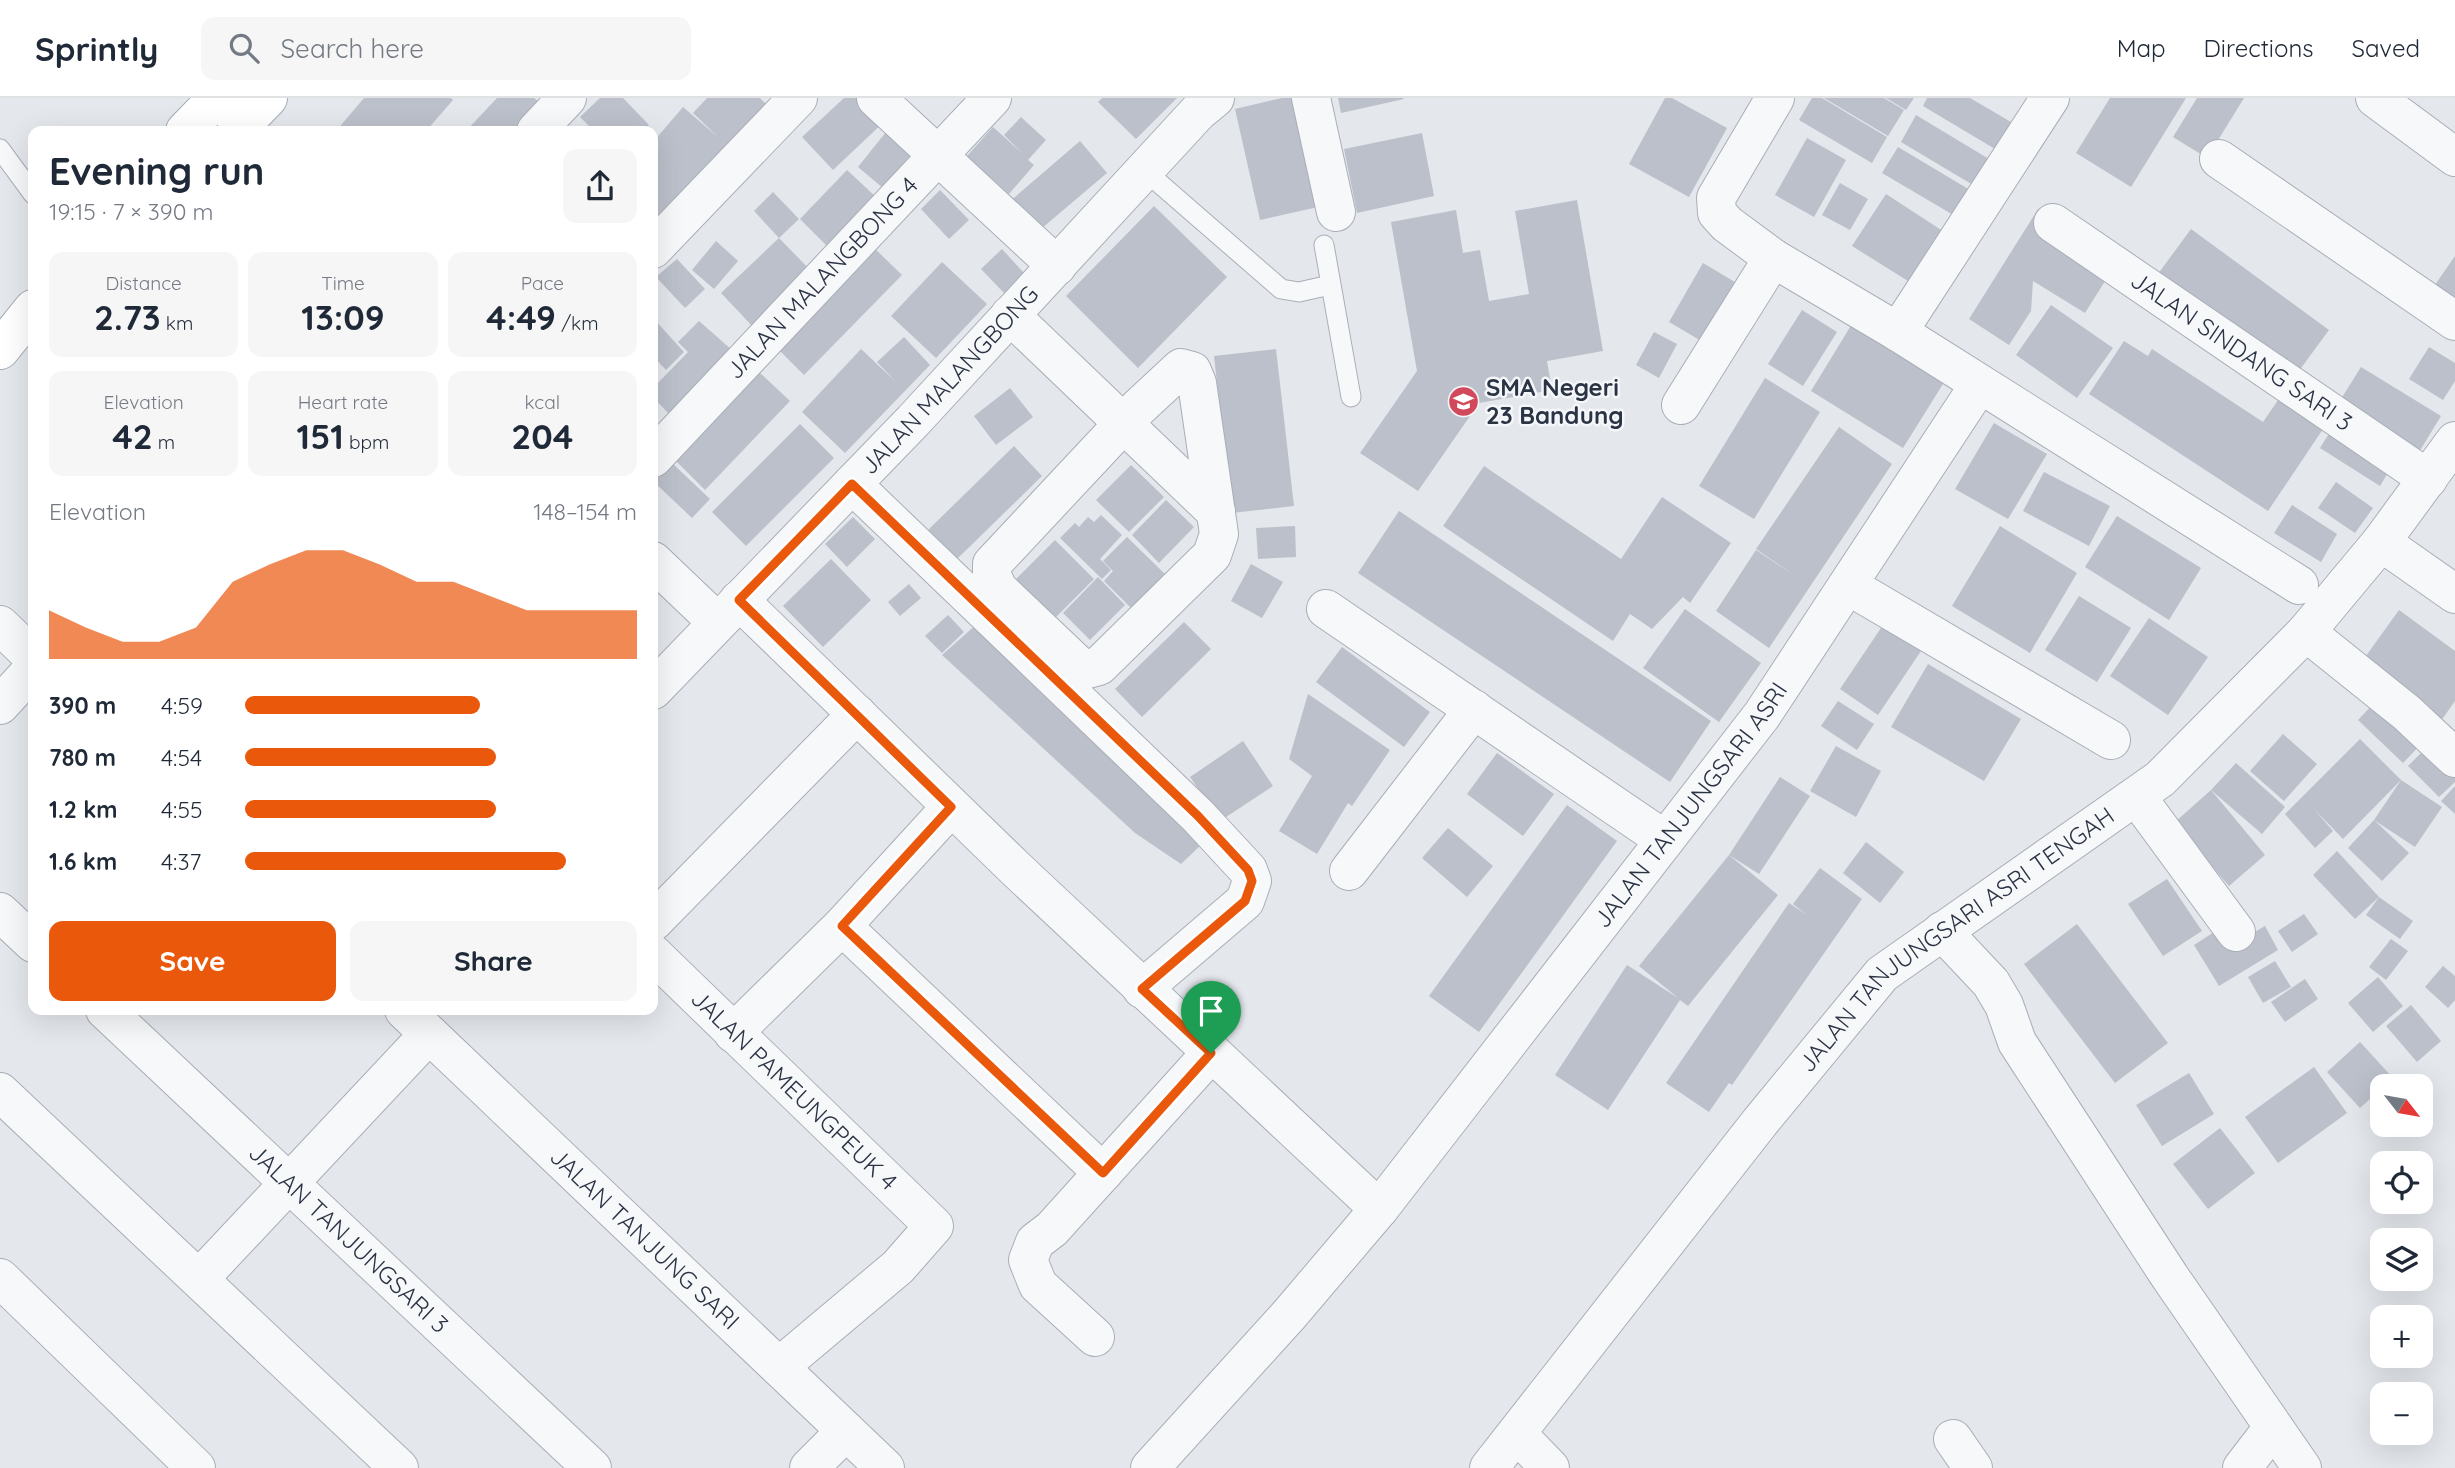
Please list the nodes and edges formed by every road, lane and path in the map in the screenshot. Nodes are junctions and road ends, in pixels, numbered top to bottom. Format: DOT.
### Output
graph roads {
  1 [pos="798,98"];
  2 [pos="876,98"];
  3 [pos="992,98"];
  4 [pos="1215,98"];
  5 [pos="1311,98"];
  6 [pos="1774,98"];
  7 [pos="2050,98"];
  8 [pos="2375,98"];
  9 [pos="561,100"];
  10 [pos="241,113"];
  11 [pos="201,126"];
  12 [pos="540,126"];
  13 [pos="0,149"];
  14 [pos="937,156"];
  15 [pos="2455,157"];
  16 [pos="2219,159"];
  17 [pos="1144,170"];
  18 [pos="28,187"];
  19 [pos="2053,223"];
  20 [pos="1330,228"];
  21 [pos="658,244"];
  22 [pos="1773,258"];
  23 [pos="1057,266"];
  24 [pos="1330,285"];
  25 [pos="1019,306"];
  26 [pos="2455,321"];
  27 [pos="1898,332"];
  28 [pos="1979,385"];
  29 [pos="1350,397"];
  30 [pos="1681,405"];
  31 [pos="1131,416"];
  32 [pos="2455,441"];
  33 [pos="658,453"];
  34 [pos="2428,479"];
  35 [pos="852,484"];
  36 [pos="1216,512"];
  37 [pos="2381,542"];
  38 [pos="658,564"];
  39 [pos="2299,584"];
  40 [pos="1849,586"];
  41 [pos="2455,594"];
  42 [pos="1326,609"];
  43 [pos="728,611"];
  44 [pos="0,625"];
  45 [pos="2311,636"];
  46 [pos="28,652"];
  47 [pos="28,674"];
  48 [pos="658,685"];
  49 [pos="0,705"];
  50 [pos="1474,709"];
  51 [pos="857,713"];
  52 [pos="2111,740"];
  53 [pos="2455,758"];
  54 [pos="2137,797"];
  55 [pos="951,807"];
  56 [pos="1665,840"];
  57 [pos="1349,871"];
  58 [pos="0,912"];
  59 [pos="658,917"];
  60 [pos="842,926"];
  61 [pos="2236,932"];
  62 [pos="28,938"];
  63 [pos="1947,938"];
  64 [pos="658,959"];
  65 [pos="1155,1001"];
  66 [pos="110,1015"];
  67 [pos="416,1022"];
  68 [pos="733,1033"];
  69 [pos="1211,1053"];
  70 [pos="0,1092"];
  71 [pos="1103,1173"];
  72 [pos="292,1183"];
  73 [pos="1379,1209"];
  74 [pos="0,1278"];
  75 [pos="199,1279"];
  76 [pos="1095,1336"];
  77 [pos="779,1367"];
  78 [pos="2272,1429"];
  79 [pos="846,1431"];
  80 [pos="1517,1434"];
  81 [pos="189,1466"];
  82 [pos="399,1468"];
  83 [pos="592,1468"];
  84 [pos="809,1468"];
  85 [pos="885,1468"];
  86 [pos="1150,1468"];
  87 [pos="1489,1468"];
  88 [pos="1550,1468"];
  89 [pos="2242,1468"];
  90 [pos="2302,1468"];
  1 -- 21 [label="street"];
  2 -- 14 [label="street"];
  3 -- 14 [label="street, JALAN MALANGBONG 4"];
  4 -- 17 [label="street, JALAN MALANGBONG"];
  5 -- 20 [label="street"];
  6 -- 22 [label="street"];
  7 -- 27 [label="street"];
  8 -- 15 [label="street"];
  9 -- 12 [label="street"];
  10 -- 11 [label="main road"];
  13 -- 18 [label="lane"];
  14 -- 23 [label="street"];
  14 -- 33 [label="street, JALAN MALANGBONG 4"];
  16 -- 26 [label="street"];
  17 -- 23 [label="street, JALAN MALANGBONG"];
  17 -- 24 [label="lane"];
  19 -- 34 [label="street, JALAN SINDANG SARI 3"];
  20 -- 24 [label="lane"];
  22 -- 27 [label="street"];
  22 -- 30 [label="street"];
  23 -- 25 [label="street, JALAN MALANGBONG"];
  24 -- 29 [label="lane"];
  25 -- 31 [label="street"];
  25 -- 35 [label="street, JALAN MALANGBONG"];
  27 -- 28 [label="street"];
  28 -- 39 [label="street"];
  28 -- 40 [label="street, JALAN TANJUNGSARI ASRI"];
  31 -- 36 [label="street"];
  31 -- 36 [label="street"];
  31 -- 36 [label="street"];
  32 -- 34 [label="street, JALAN TANJUNGSARI ASRI TENGAH"];
  34 -- 37 [label="street, JALAN TANJUNGSARI ASRI TENGAH"];
  35 -- 43 [label="street, JALAN MALANGBONG"];
  35 -- 65 [label="street"];
  37 -- 41 [label="street"];
  37 -- 45 [label="street, JALAN TANJUNGSARI ASRI TENGAH"];
  38 -- 43 [label="street"];
  40 -- 52 [label="street"];
  40 -- 56 [label="street, JALAN TANJUNGSARI ASRI"];
  42 -- 50 [label="street"];
  43 -- 48 [label="street, JALAN MALANGBONG"];
  43 -- 51 [label="street"];
  44 -- 46 [label="street"];
  45 -- 53 [label="street"];
  45 -- 54 [label="street, JALAN TANJUNGSARI ASRI TENGAH"];
  47 -- 49 [label="street"];
  50 -- 56 [label="street"];
  50 -- 57 [label="street"];
  51 -- 55 [label="street"];
  51 -- 59 [label="street"];
  54 -- 61 [label="street"];
  54 -- 63 [label="street, JALAN TANJUNGSARI ASRI TENGAH"];
  55 -- 60 [label="street"];
  55 -- 65 [label="street"];
  56 -- 73 [label="street, JALAN TANJUNGSARI ASRI"];
  58 -- 62 [label="street"];
  60 -- 68 [label="street"];
  60 -- 71 [label="street"];
  63 -- 78 [label="street"];
  63 -- 80 [label="street, JALAN TANJUNGSARI ASRI TENGAH"];
  64 -- 68 [label="street, JALAN PAMEUNGPEUK 4"];
  65 -- 69 [label="street"];
  66 -- 72 [label="street, JALAN TANJUNGSARI 3"];
  67 -- 72 [label="street"];
  67 -- 77 [label="street, JALAN TANJUNG SARI"];
  68 -- 77 [label="street, JALAN PAMEUNGPEUK 4"];
  69 -- 71 [label="street"];
  69 -- 73 [label="street"];
  70 -- 75 [label="street"];
  71 -- 76 [label="street"];
  72 -- 75 [label="street"];
  72 -- 83 [label="street, JALAN TANJUNGSARI 3"];
  73 -- 86 [label="street, JALAN TANJUNGSARI ASRI"];
  74 -- 81 [label="street"];
  75 -- 82 [label="street"];
  77 -- 79 [label="street, JALAN TANJUNG SARI"];
  78 -- 89 [label="street"];
  78 -- 90 [label="street"];
  79 -- 84 [label="street"];
  79 -- 85 [label="street, JALAN TANJUNG SARI"];
  80 -- 87 [label="street, JALAN TANJUNGSARI ASRI TENGAH"];
  80 -- 88 [label="street"];
}
